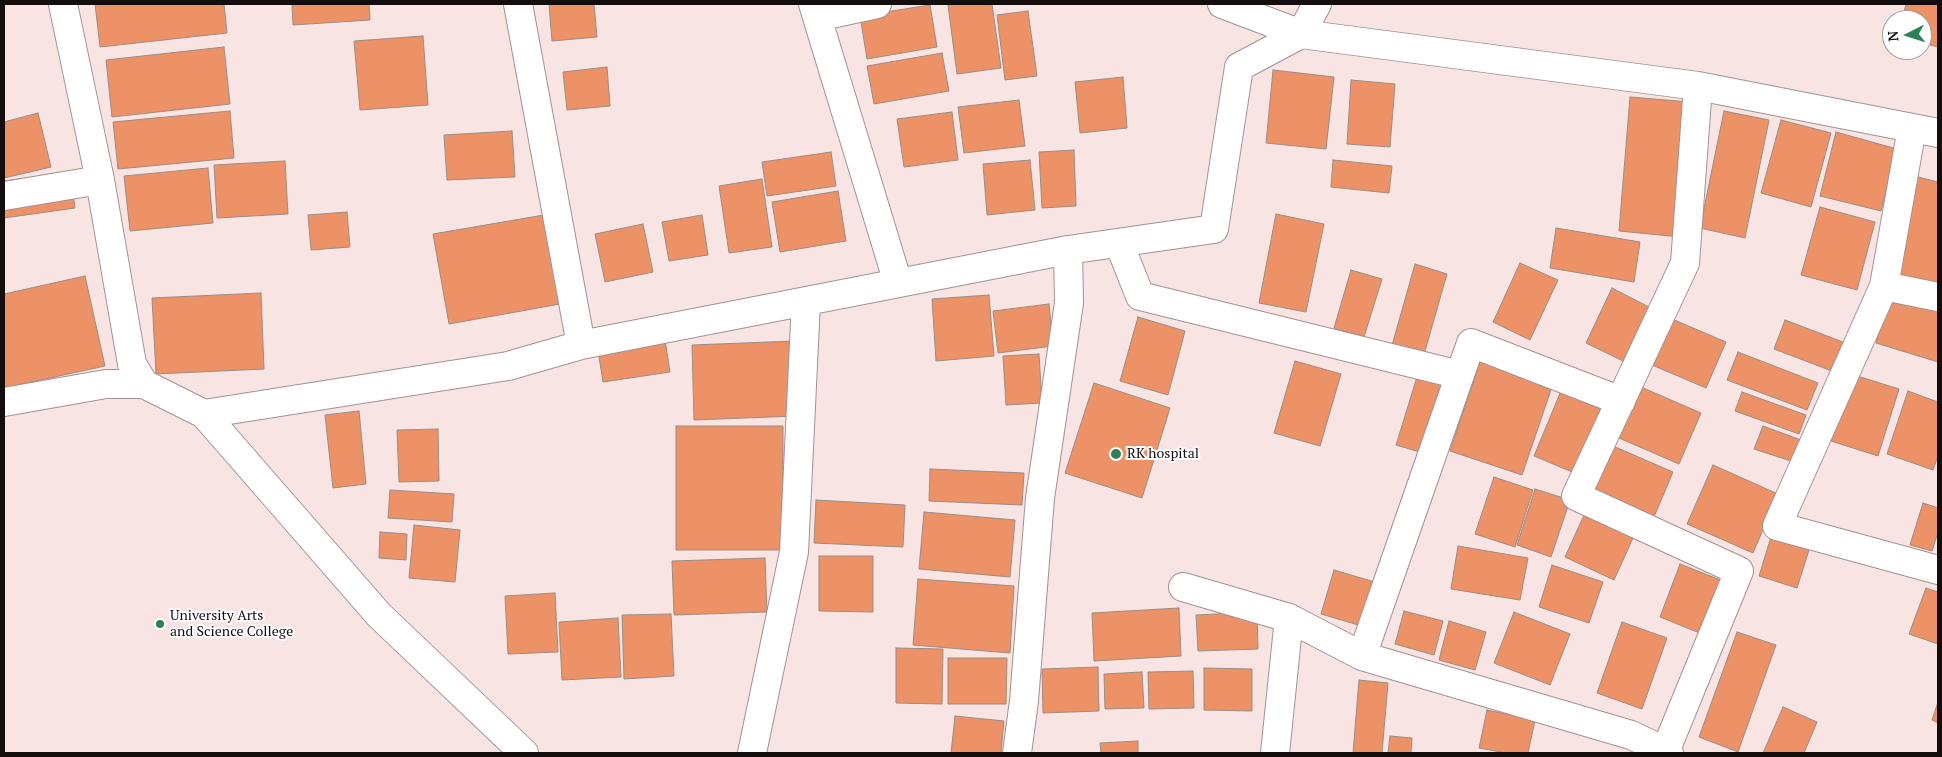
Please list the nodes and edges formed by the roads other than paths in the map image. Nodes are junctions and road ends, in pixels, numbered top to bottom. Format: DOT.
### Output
graph roads {
  1 [pos="63,4"];
  2 [pos="518,4"];
  3 [pos="877,4"];
  4 [pos="1222,4"];
  5 [pos="1317,4"];
  6 [pos="814,10"];
  7 [pos="1301,34"];
  8 [pos="1698,86"];
  9 [pos="1912,128"];
  10 [pos="1938,133"];
  11 [pos="100,180"];
  12 [pos="4,196"];
  13 [pos="1119,243"];
  14 [pos="1068,250"];
  15 [pos="898,283"];
  16 [pos="1884,286"];
  17 [pos="1938,298"];
  18 [pos="806,302"];
  19 [pos="581,345"];
  20 [pos="1460,375"];
  21 [pos="144,384"];
  22 [pos="1621,401"];
  23 [pos="4,402"];
  24 [pos="204,414"];
  25 [pos="1938,570"];
  26 [pos="1183,587"];
  27 [pos="1289,618"];
  28 [pos="1362,656"];
  29 [pos="1629,744"];
  30 [pos="1667,752"];
  31 [pos="524,753"];
  32 [pos="752,753"];
  33 [pos="1017,753"];
  34 [pos="1275,753"];
  1 -- 11 [label="street"];
  2 -- 19 [label="street"];
  3 -- 6 [label="street"];
  4 -- 7 [label="street"];
  5 -- 7 [label="street"];
  6 -- 15 [label="street"];
  7 -- 8 [label="street"];
  7 -- 13 [label="street"];
  8 -- 9 [label="street"];
  8 -- 22 [label="street"];
  9 -- 10 [label="street"];
  9 -- 16 [label="street"];
  11 -- 12 [label="street"];
  11 -- 21 [label="street"];
  13 -- 14 [label="street"];
  13 -- 20 [label="street"];
  14 -- 15 [label="street"];
  14 -- 33 [label="street"];
  15 -- 18 [label="street"];
  16 -- 17 [label="street"];
  16 -- 25 [label="street"];
  18 -- 19 [label="street"];
  18 -- 32 [label="street"];
  19 -- 24 [label="street"];
  20 -- 22 [label="street"];
  20 -- 28 [label="street"];
  21 -- 23 [label="street"];
  21 -- 24 [label="street"];
  22 -- 30 [label="street"];
  24 -- 31 [label="street"];
  26 -- 27 [label="street"];
  27 -- 28 [label="street"];
  27 -- 34 [label="street"];
  28 -- 29 [label="street"];
  29 -- 30 [label="street"];
}
